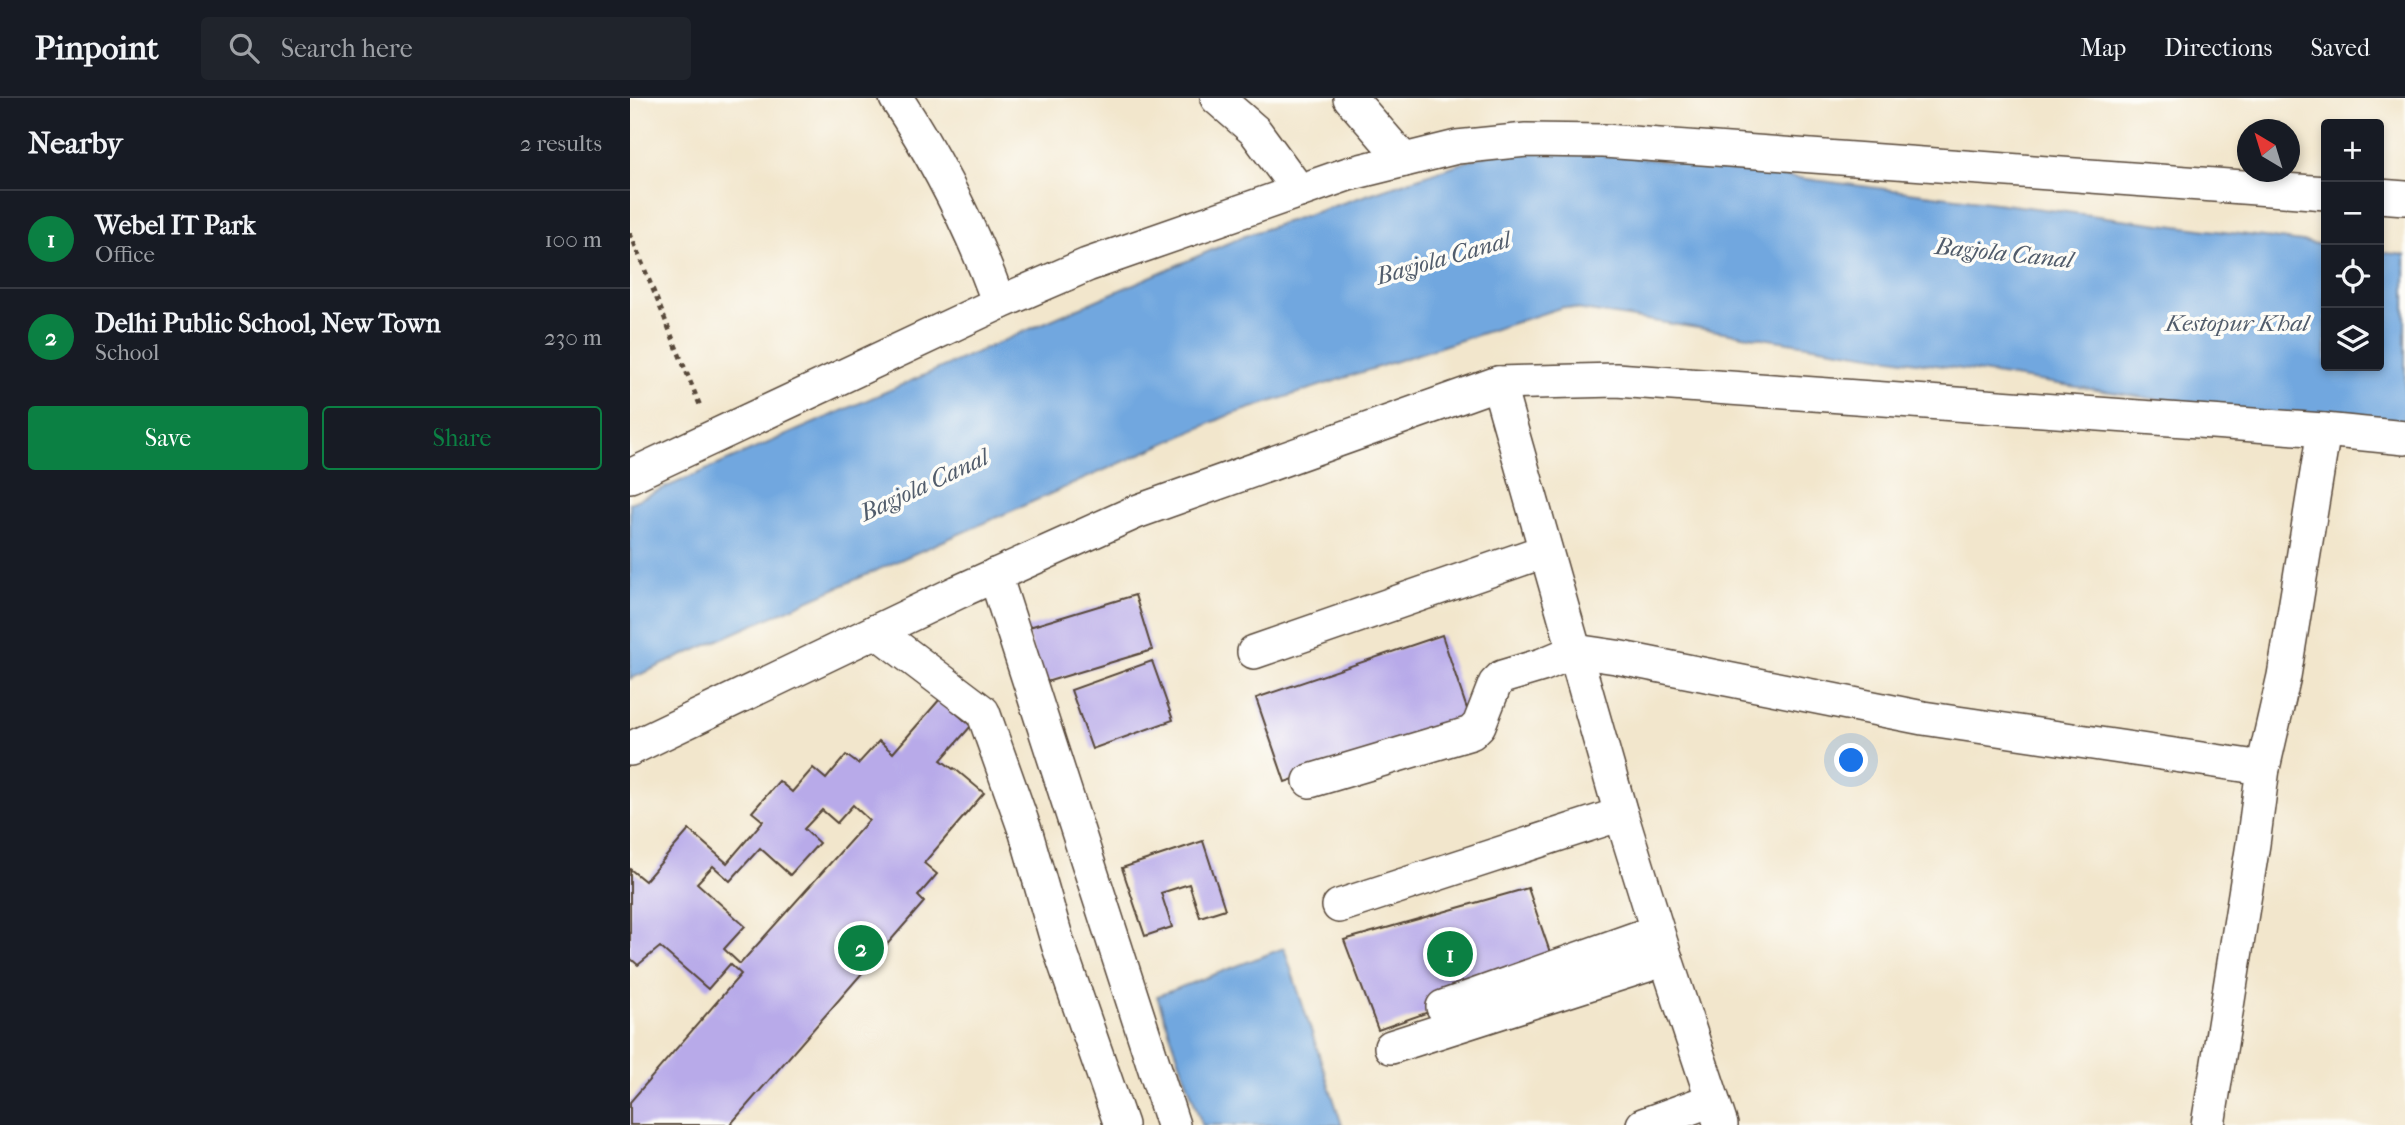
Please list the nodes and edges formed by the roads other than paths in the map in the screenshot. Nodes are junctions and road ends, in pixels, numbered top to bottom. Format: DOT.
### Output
graph roads {
  1 [pos="895,98"];
  2 [pos="1217,98"];
  3 [pos="1350,98"];
  4 [pos="1404,160"];
  5 [pos="1299,191"];
  6 [pos="2321,193"];
  7 [pos="2384,196"];
  8 [pos="2405,198"];
  9 [pos="999,303"];
  10 [pos="1498,383"];
  11 [pos="2324,430"];
  12 [pos="2405,438"];
  13 [pos="630,476"];
  14 [pos="1545,551"];
  15 [pos="995,575"];
  16 [pos="876,631"];
  17 [pos="1575,651"];
  18 [pos="1254,652"];
  19 [pos="630,748"];
  20 [pos="2263,768"];
  21 [pos="1310,781"];
  22 [pos="1621,814"];
  23 [pos="1339,906"];
  24 [pos="1661,945"];
  25 [pos="1390,1037"];
  26 [pos="1716,1112"];
  27 [pos="1121,1125"];
  28 [pos="1173,1125"];
  29 [pos="1643,1125"];
  30 [pos="2208,1125"];
  1 -- 9 [label="street"];
  2 -- 5 [label="street"];
  3 -- 4 [label="street"];
  4 -- 5 [label="street"];
  4 -- 6 [label="street"];
  5 -- 9 [label="street"];
  7 -- 8 [label="street"];
  9 -- 13 [label="street"];
  10 -- 11 [label="street"];
  10 -- 14 [label="street"];
  10 -- 15 [label="street"];
  11 -- 12 [label="street"];
  11 -- 20 [label="street"];
  14 -- 17 [label="street"];
  14 -- 18 [label="street"];
  15 -- 16 [label="street"];
  15 -- 28 [label="street"];
  16 -- 19 [label="street"];
  16 -- 27 [label="street"];
  17 -- 20 [label="street"];
  17 -- 21 [label="street"];
  17 -- 22 [label="street"];
  20 -- 30 [label="street"];
  22 -- 23 [label="street"];
  22 -- 24 [label="street"];
  24 -- 25 [label="street"];
  24 -- 26 [label="street"];
  26 -- 29 [label="street"];
}
